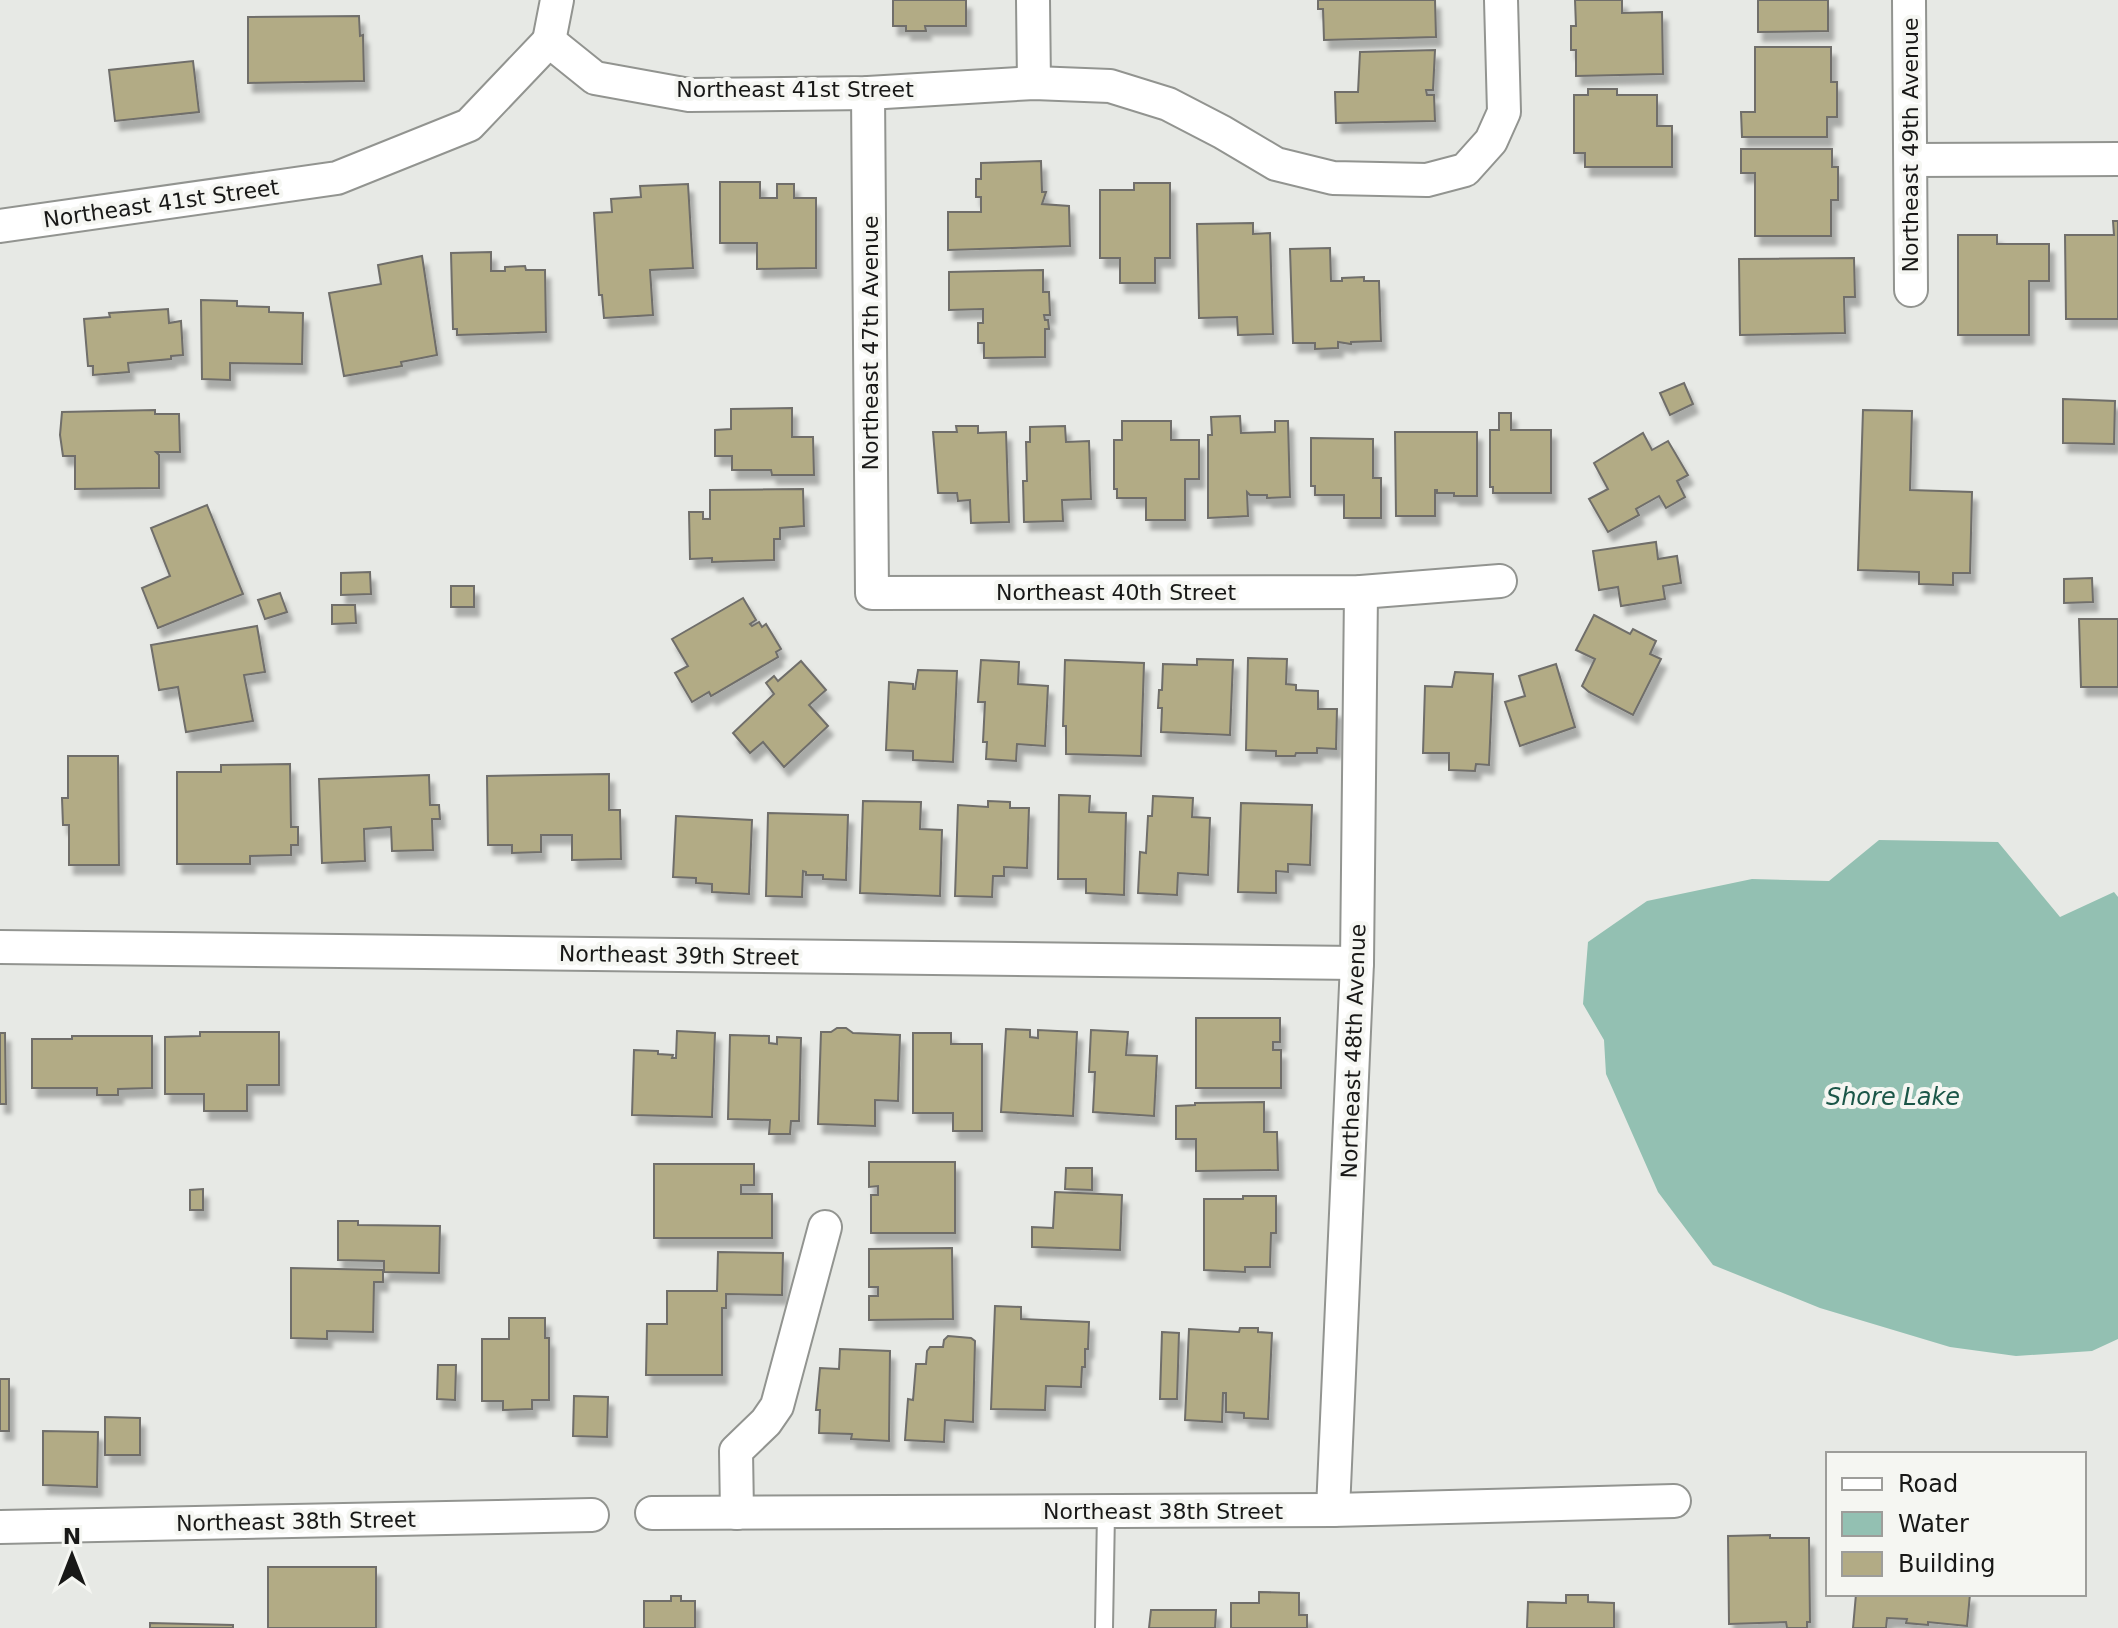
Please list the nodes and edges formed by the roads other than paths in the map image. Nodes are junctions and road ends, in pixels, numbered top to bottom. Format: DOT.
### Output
graph roads {
  1 [pos="557,0"];
  2 [pos="1033,0"];
  3 [pos="1501,0"];
  4 [pos="1909,0"];
  5 [pos="549,41"];
  6 [pos="1034,83"];
  7 [pos="868,93"];
  8 [pos="2118,159"];
  9 [pos="1911,160"];
  10 [pos="0,226"];
  11 [pos="1911,290"];
  12 [pos="1500,581"];
  13 [pos="1361,592"];
  14 [pos="872,593"];
  15 [pos="0,947"];
  16 [pos="1357,963"];
  17 [pos="825,1227"];
  18 [pos="1674,1501"];
  19 [pos="1333,1510"];
  20 [pos="1106,1512"];
  21 [pos="652,1513"];
  22 [pos="737,1513"];
  23 [pos="592,1515"];
  24 [pos="0,1527"];
  25 [pos="1104,1628"];
  1 -- 5 [label="street"];
  2 -- 6 [label="street"];
  3 -- 6 [label="street, Northeast 41st Street"];
  4 -- 9 [label="street, Northeast 49th Avenue"];
  5 -- 7 [label="street, Northeast 41st Street"];
  5 -- 10 [label="street, Northeast 41st Street"];
  6 -- 7 [label="street, Northeast 41st Street"];
  7 -- 14 [label="street, Northeast 47th Avenue"];
  8 -- 9 [label="street"];
  9 -- 11 [label="street, Northeast 49th Avenue"];
  12 -- 13 [label="street, Northeast 40th Street"];
  13 -- 14 [label="street, Northeast 40th Street"];
  13 -- 16 [label="street, Northeast 48th Avenue"];
  15 -- 16 [label="street, Northeast 39th Street"];
  16 -- 19 [label="street, Northeast 48th Avenue"];
  17 -- 22 [label="street"];
  18 -- 19 [label="street, Northeast 38th Street"];
  19 -- 20 [label="street, Northeast 38th Street"];
  20 -- 22 [label="street, Northeast 38th Street"];
  20 -- 25 [label="lane"];
  21 -- 22 [label="street, Northeast 38th Street"];
  23 -- 24 [label="street, Northeast 38th Street"];
}
